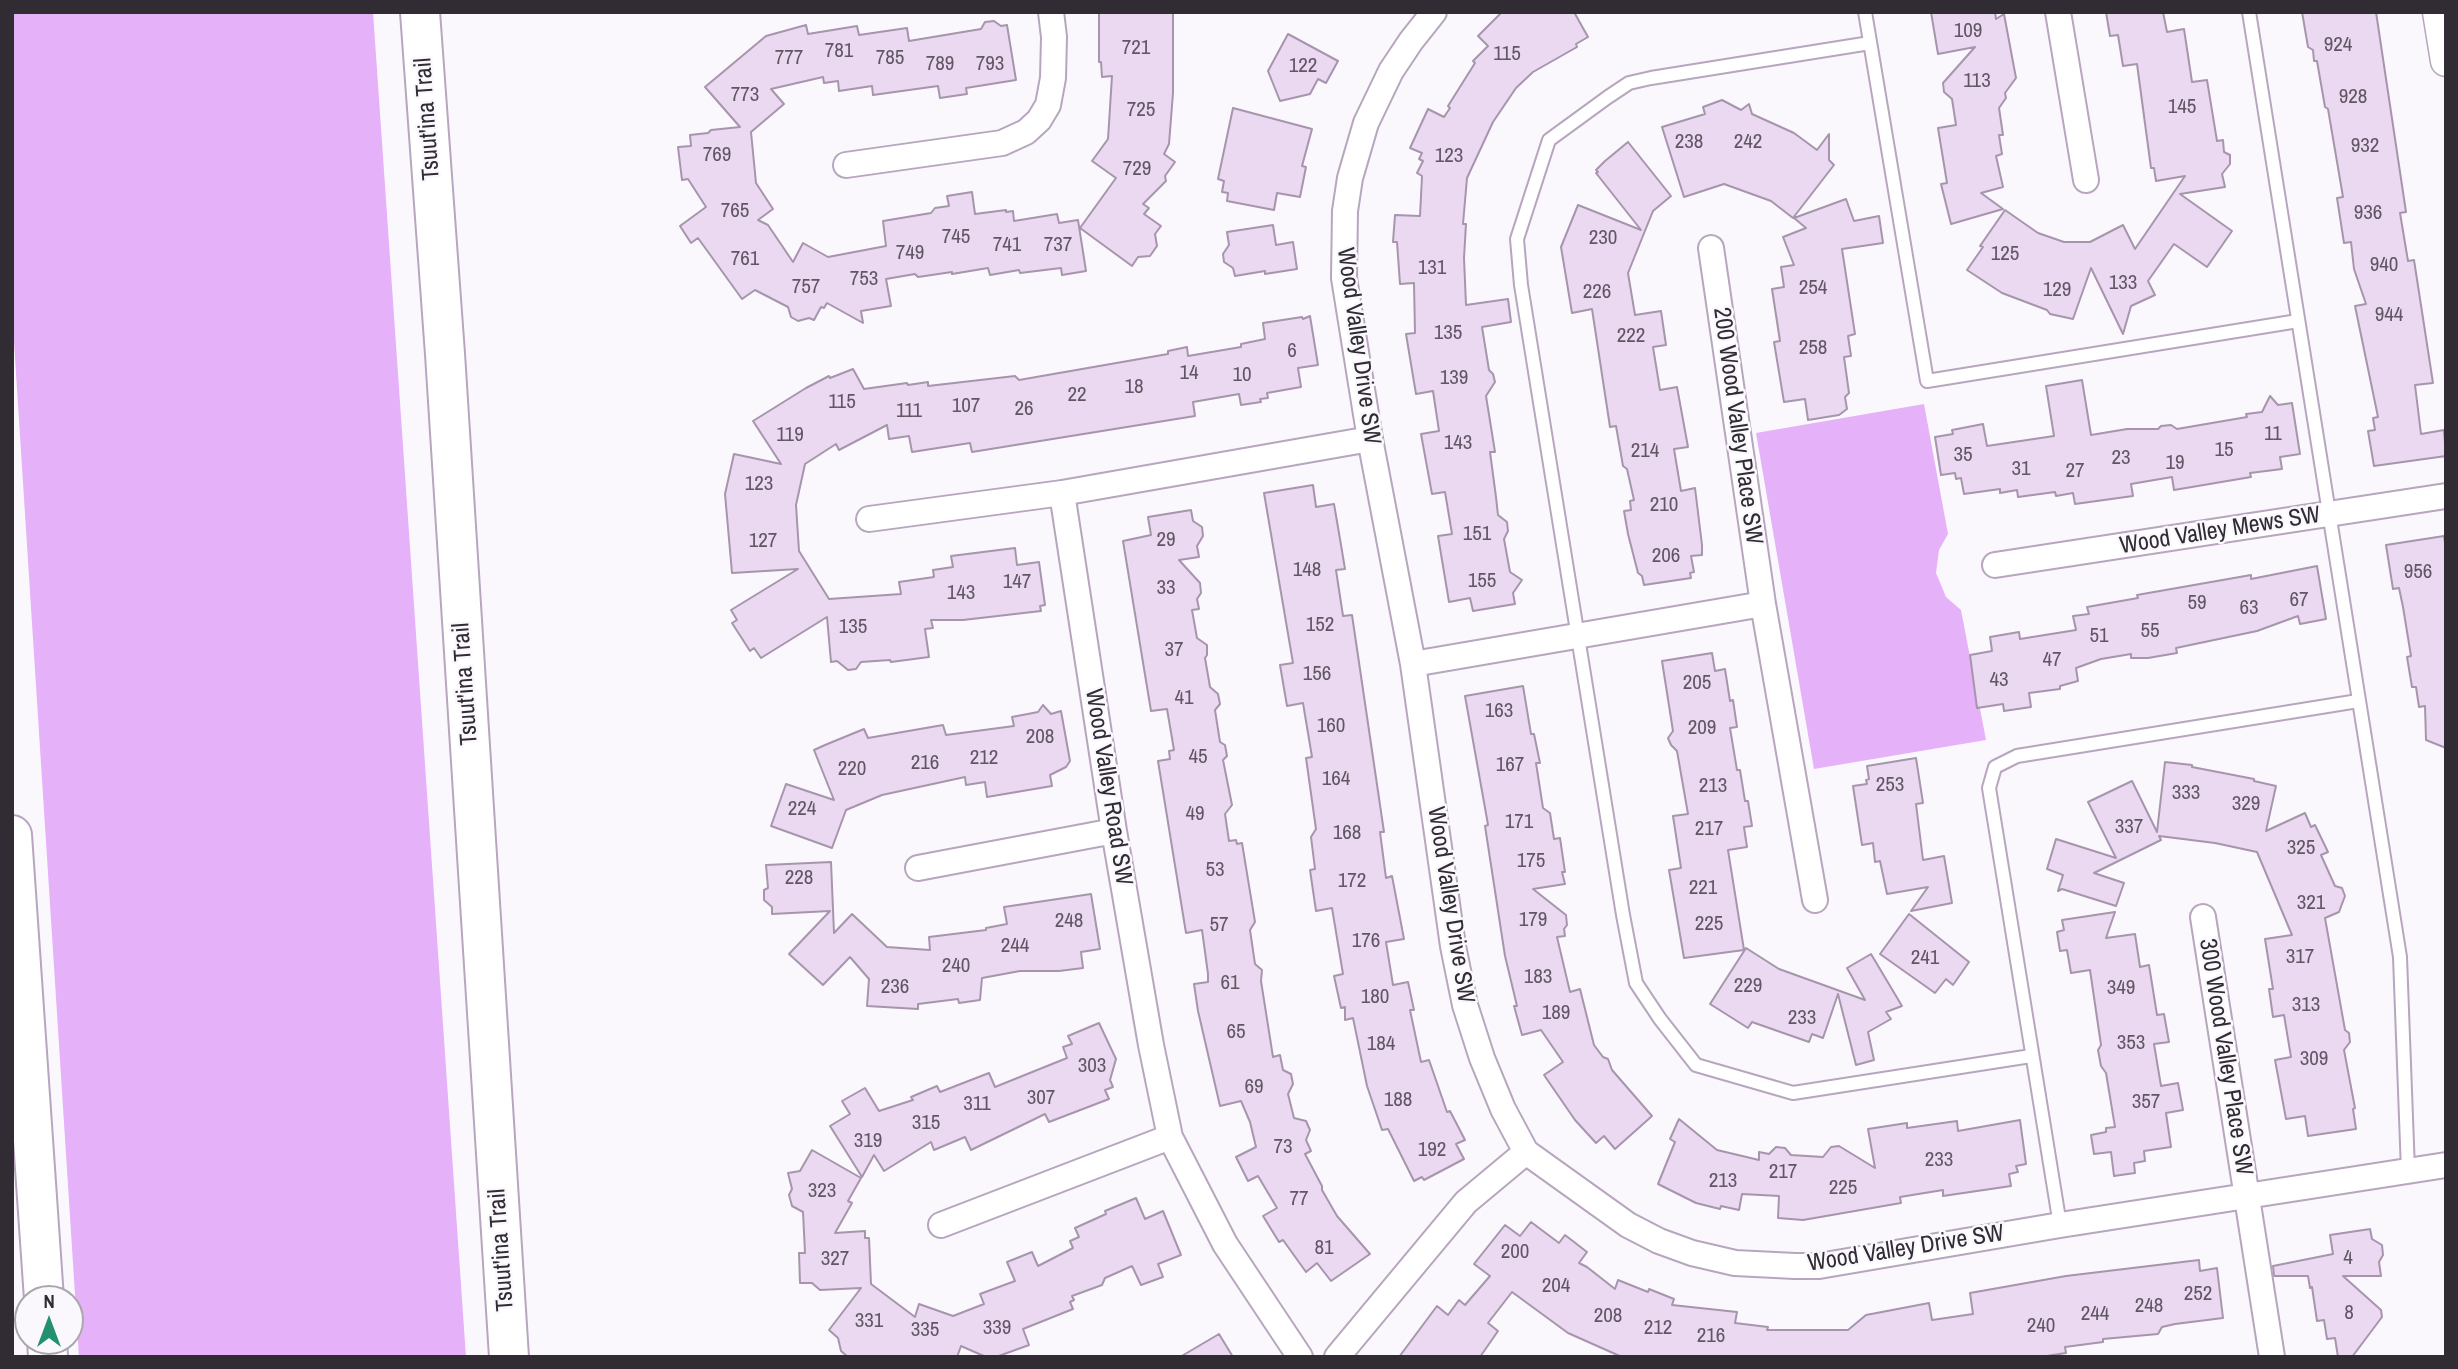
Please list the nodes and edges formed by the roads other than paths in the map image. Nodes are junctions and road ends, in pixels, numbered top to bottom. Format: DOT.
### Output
graph roads {
  1 [pos="420,12"];
  2 [pos="1051,12"];
  3 [pos="1434,12"];
  4 [pos="1865,12"];
  5 [pos="2058,12"];
  6 [pos="2249,12"];
  7 [pos="2438,12"];
  8 [pos="1870,43"];
  9 [pos="2446,61"];
  10 [pos="846,165"];
  11 [pos="2086,180"];
  12 [pos="1711,248"];
  13 [pos="2298,321"];
  14 [pos="1370,439"];
  15 [pos="1062,493"];
  16 [pos="2446,496"];
  17 [pos="2328,515"];
  18 [pos="869,519"];
  19 [pos="1995,565"];
  20 [pos="1763,604"];
  21 [pos="1577,635"];
  22 [pos="1413,664"];
  23 [pos="2358,701"];
  24 [pos="1114,831"];
  25 [pos="12,835"];
  26 [pos="918,868"];
  27 [pos="1815,900"];
  28 [pos="2203,917"];
  29 [pos="2031,1056"];
  30 [pos="1170,1137"];
  31 [pos="1526,1152"];
  32 [pos="2446,1165"];
  33 [pos="2408,1171"];
  34 [pos="2247,1196"];
  35 [pos="941,1225"];
  36 [pos="2060,1225"];
  37 [pos="43,1285"];
  38 [pos="509,1357"];
  39 [pos="1300,1357"];
  40 [pos="1337,1357"];
  41 [pos="2272,1357"];
  1 -- 38 [label="highway, Tsuut'ina Trail"];
  2 -- 10 [label="street"];
  3 -- 14 [label="street, Wood Valley Drive SW"];
  4 -- 8 [label="lane"];
  5 -- 11 [label="street"];
  6 -- 13 [label="lane"];
  7 -- 9 [label="street"];
  8 -- 13 [label="lane"];
  8 -- 21 [label="lane"];
  12 -- 20 [label="street, 200 Wood Valley Place SW"];
  13 -- 17 [label="lane"];
  14 -- 15 [label="street"];
  14 -- 22 [label="street, Wood Valley Drive SW"];
  15 -- 18 [label="street"];
  15 -- 24 [label="street, Wood Valley Road SW"];
  16 -- 17 [label="street, Wood Valley Mews SW"];
  17 -- 19 [label="street, Wood Valley Mews SW"];
  17 -- 23 [label="lane"];
  20 -- 21 [label="street"];
  20 -- 27 [label="street, 200 Wood Valley Place SW"];
  21 -- 22 [label="street"];
  21 -- 29 [label="lane"];
  22 -- 31 [label="street, Wood Valley Drive SW"];
  23 -- 29 [label="lane"];
  23 -- 33 [label="lane"];
  24 -- 26 [label="street"];
  24 -- 30 [label="street, Wood Valley Road SW"];
  25 -- 37 [label="highway"];
  28 -- 34 [label="street, 300 Wood Valley Place SW"];
  29 -- 36 [label="lane"];
  30 -- 35 [label="street"];
  30 -- 39 [label="street, Wood Valley Road SW"];
  31 -- 36 [label="street, Wood Valley Drive SW"];
  31 -- 40 [label="street"];
  32 -- 33 [label="street, Wood Valley Drive SW"];
  33 -- 34 [label="street, Wood Valley Drive SW"];
  34 -- 36 [label="street, Wood Valley Drive SW"];
  34 -- 41 [label="street, 300 Wood Valley Place SW"];
}
